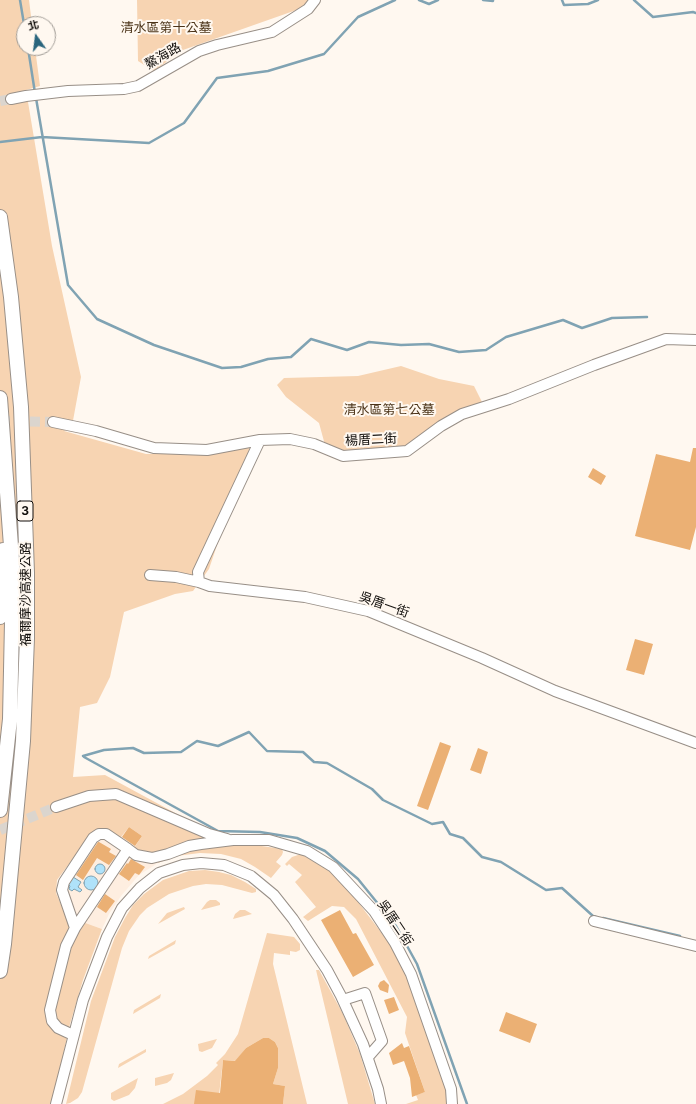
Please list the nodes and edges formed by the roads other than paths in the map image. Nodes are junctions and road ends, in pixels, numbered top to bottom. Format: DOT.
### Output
graph roads {
  1 [pos="315,0"];
  2 [pos="12,99"];
  3 [pos="0,217"];
  4 [pos="696,340"];
  5 [pos="0,398"];
  6 [pos="53,422"];
  7 [pos="0,434"];
  8 [pos="260,440"];
  9 [pos="150,575"];
  10 [pos="199,582"];
  11 [pos="0,617"];
  12 [pos="696,743"];
  13 [pos="56,808"];
  14 [pos="0,810"];
  15 [pos="233,840"];
  16 [pos="128,849"];
  17 [pos="594,921"];
  18 [pos="75,928"];
  19 [pos="696,946"];
  20 [pos="0,971"];
  21 [pos="343,1000"];
  22 [pos="73,1035"];
  23 [pos="368,1058"];
  24 [pos="56,1104"];
  25 [pos="381,1104"];
  26 [pos="452,1104"];
  1 -- 2 [label="street, 鰲海路"];
  3 -- 20 [label="highway, 福爾摩沙高速公路 / 3"];
  4 -- 8 [label="street, 楊厝二街"];
  5 -- 14 [label="highway, 福爾摩沙高速公路 / 3"];
  6 -- 8 [label="street, 楊厝二街"];
  7 -- 11 [label="highway"];
  8 -- 10 [label="street"];
  9 -- 10 [label="street, 吳厝一街"];
  10 -- 12 [label="street, 吳厝一街"];
  13 -- 15 [label="street"];
  15 -- 16 [label="street"];
  15 -- 26 [label="street, 吳厝二街"];
  16 -- 18 [label="street"];
  16 -- 18 [label="street"];
  17 -- 19 [label="street"];
  18 -- 22 [label="street"];
  21 -- 22 [label="street"];
  21 -- 23 [label="street"];
  21 -- 23 [label="street"];
  22 -- 24 [label="street"];
  23 -- 25 [label="street"];
}
